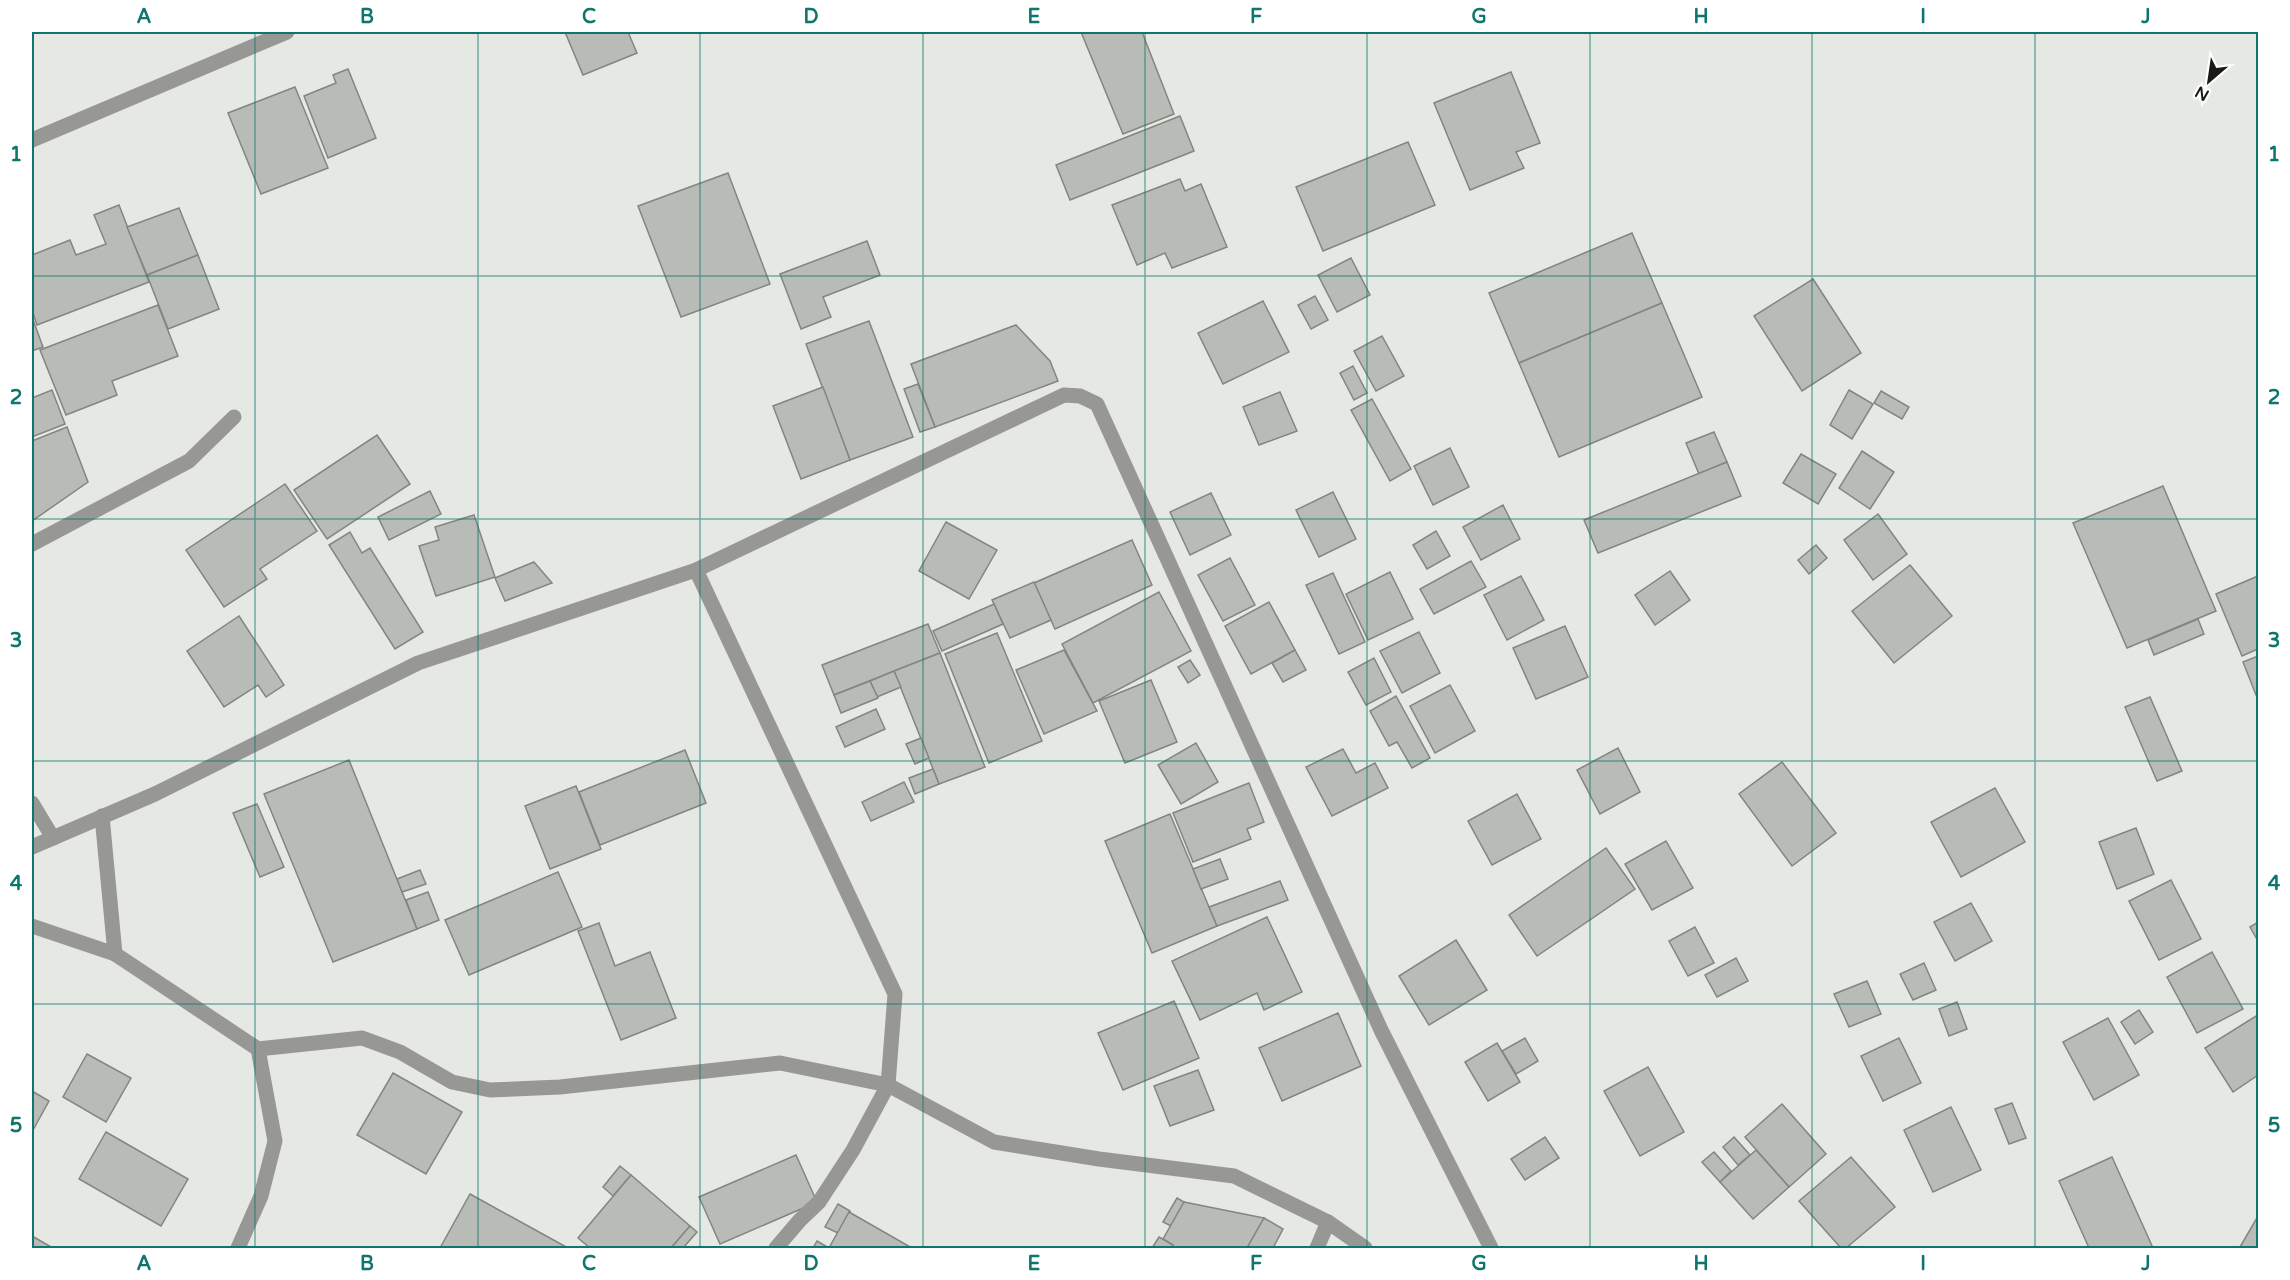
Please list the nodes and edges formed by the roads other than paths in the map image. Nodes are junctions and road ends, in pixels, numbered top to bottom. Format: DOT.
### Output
graph roads {
  1 [pos="287,32"];
  2 [pos="32,140"];
  3 [pos="234,417"];
  4 [pos="32,544"];
  5 [pos="696,570"];
  6 [pos="32,803"];
  7 [pos="102,816"];
  8 [pos="52,838"];
  9 [pos="32,847"];
  10 [pos="32,926"];
  11 [pos="116,954"];
  12 [pos="258,1049"];
  13 [pos="888,1085"];
  14 [pos="1328,1222"];
  15 [pos="238,1248"];
  16 [pos="776,1248"];
  17 [pos="1317,1248"];
  18 [pos="1365,1248"];
  19 [pos="1491,1248"];
  1 -- 2 [label="street"];
  3 -- 4 [label="street"];
  5 -- 7 [label="street"];
  5 -- 13 [label="street"];
  5 -- 19 [label="street"];
  6 -- 8 [label="street"];
  7 -- 8 [label="street"];
  7 -- 11 [label="street"];
  8 -- 9 [label="street"];
  10 -- 11 [label="street"];
  11 -- 12 [label="street"];
  12 -- 13 [label="street"];
  12 -- 15 [label="street"];
  13 -- 14 [label="street"];
  13 -- 16 [label="street"];
  14 -- 17 [label="street"];
  14 -- 18 [label="street"];
}
